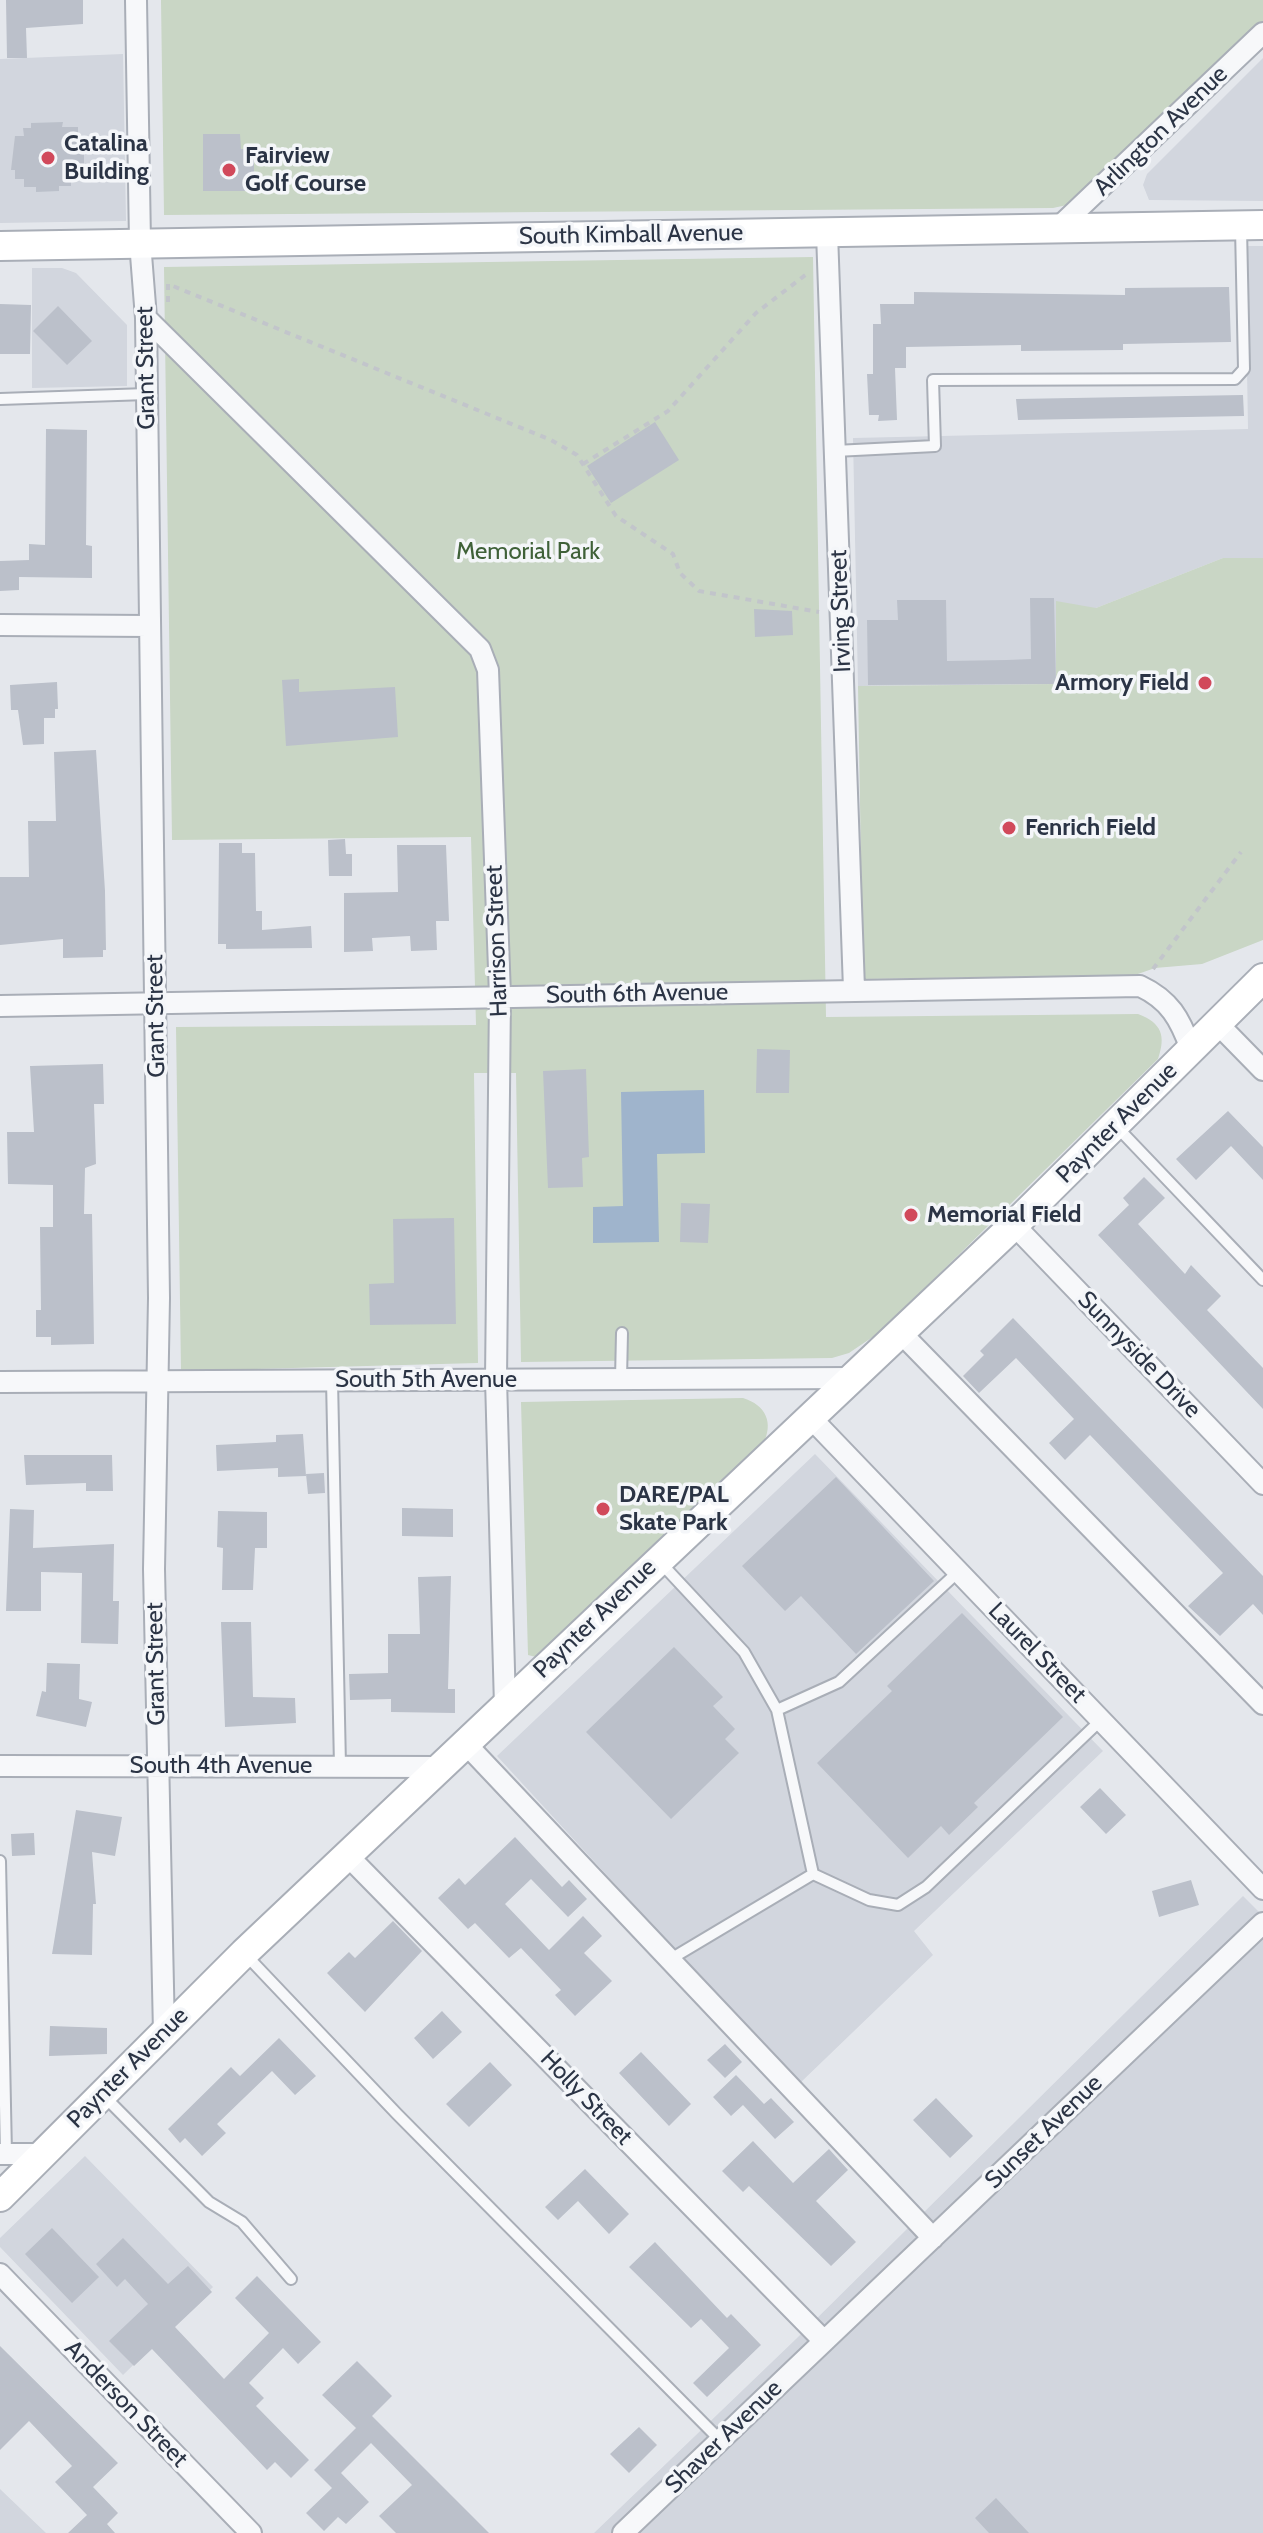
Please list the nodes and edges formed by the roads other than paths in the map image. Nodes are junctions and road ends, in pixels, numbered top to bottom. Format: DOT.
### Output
graph roads {
  1 [pos="136,0"];
  2 [pos="1263,33"];
  3 [pos="1252,226"];
  4 [pos="1058,228"];
  5 [pos="827,233"];
  6 [pos="140,242"];
  7 [pos="0,246"];
  8 [pos="146,318"];
  9 [pos="147,394"];
  10 [pos="0,399"];
  11 [pos="835,451"];
  12 [pos="0,625"];
  13 [pos="149,626"];
  14 [pos="1263,978"];
  15 [pos="854,989"];
  16 [pos="500,996"];
  17 [pos="0,1006"];
  18 [pos="156,1006"];
  19 [pos="1217,1023"];
  20 [pos="1191,1049"];
  21 [pos="1263,1070"];
  22 [pos="1116,1126"];
  23 [pos="1014,1225"];
  24 [pos="1263,1280"];
  25 [pos="900,1332"];
  26 [pos="622,1333"];
  27 [pos="851,1378"];
  28 [pos="496,1379"];
  29 [pos="621,1379"];
  30 [pos="332,1380"];
  31 [pos="157,1381"];
  32 [pos="0,1382"];
  33 [pos="810,1417"];
  34 [pos="1263,1484"];
  35 [pos="658,1559"];
  36 [pos="959,1571"];
  37 [pos="1263,1704"];
  38 [pos="505,1706"];
  39 [pos="777,1710"];
  40 [pos="1101,1720"];
  41 [pos="466,1744"];
  42 [pos="158,1765"];
  43 [pos="0,1766"];
  44 [pos="340,1766"];
  45 [pos="442,1767"];
  46 [pos="348,1856"];
  47 [pos="0,1861"];
  48 [pos="813,1874"];
  49 [pos="1263,1889"];
  50 [pos="1263,1923"];
  51 [pos="244,1953"];
  52 [pos="669,1960"];
  53 [pos="164,2033"];
  54 [pos="102,2095"];
  55 [pos="3,2154"];
  56 [pos="43,2154"];
  57 [pos="0,2197"];
  58 [pos="933,2238"];
  59 [pos="0,2274"];
  60 [pos="291,2279"];
  61 [pos="824,2341"];
  62 [pos="720,2440"];
  63 [pos="251,2533"];
  64 [pos="623,2533"];
  1 -- 6 [label="street, Grant Street"];
  2 -- 4 [label="street, Arlington Avenue"];
  3 -- 4 [label="street, South Kimball Avenue"];
  3 -- 11 [label="lane"];
  4 -- 5 [label="street, South Kimball Avenue"];
  5 -- 6 [label="street, South Kimball Avenue"];
  5 -- 11 [label="street, Irving Street"];
  6 -- 7 [label="street, South Kimball Avenue"];
  6 -- 8 [label="street, Grant Street"];
  8 -- 9 [label="street, Grant Street"];
  8 -- 16 [label="street, Harrison Street"];
  9 -- 10 [label="lane"];
  9 -- 13 [label="street, Grant Street"];
  11 -- 15 [label="street, Irving Street"];
  12 -- 13 [label="street"];
  13 -- 18 [label="street, Grant Street"];
  14 -- 19 [label="street, Paynter Avenue"];
  15 -- 16 [label="street, South 6th Avenue"];
  15 -- 20 [label="street, South 6th Avenue"];
  16 -- 18 [label="street, South 6th Avenue"];
  16 -- 28 [label="street, Harrison Street"];
  17 -- 18 [label="street, South 6th Avenue"];
  18 -- 31 [label="street, Grant Street"];
  19 -- 20 [label="street, Paynter Avenue"];
  19 -- 21 [label="street"];
  20 -- 22 [label="street, Paynter Avenue"];
  22 -- 23 [label="street, Paynter Avenue"];
  22 -- 24 [label="lane"];
  23 -- 25 [label="street, Paynter Avenue"];
  23 -- 34 [label="street, Sunnyside Drive"];
  25 -- 27 [label="street, Paynter Avenue"];
  25 -- 37 [label="street"];
  26 -- 29 [label="lane"];
  27 -- 29 [label="street, South 5th Avenue"];
  27 -- 33 [label="street, Paynter Avenue"];
  28 -- 29 [label="street, South 5th Avenue"];
  28 -- 30 [label="street, South 5th Avenue"];
  28 -- 38 [label="street, Harrison Street"];
  30 -- 31 [label="street, South 5th Avenue"];
  30 -- 44 [label="lane"];
  31 -- 32 [label="street, South 5th Avenue"];
  31 -- 42 [label="street, Grant Street"];
  33 -- 35 [label="street, Paynter Avenue"];
  33 -- 36 [label="street, Laurel Street"];
  35 -- 38 [label="street, Paynter Avenue"];
  35 -- 39 [label="lane"];
  36 -- 39 [label="lane"];
  36 -- 40 [label="street, Laurel Street"];
  38 -- 41 [label="street, Paynter Avenue"];
  39 -- 48 [label="lane"];
  40 -- 48 [label="lane"];
  40 -- 49 [label="street, Laurel Street"];
  41 -- 45 [label="street, Paynter Avenue"];
  41 -- 52 [label="street"];
  42 -- 43 [label="street, South 4th Avenue"];
  42 -- 44 [label="street, South 4th Avenue"];
  42 -- 53 [label="street, Grant Street"];
  44 -- 45 [label="street, South 4th Avenue"];
  45 -- 46 [label="street, Paynter Avenue"];
  46 -- 51 [label="street, Paynter Avenue"];
  46 -- 61 [label="street, Holly Street"];
  47 -- 55 [label="lane"];
  48 -- 52 [label="lane"];
  50 -- 58 [label="street, Sunset Avenue"];
  51 -- 53 [label="street, Paynter Avenue"];
  51 -- 62 [label="lane"];
  52 -- 58 [label="street"];
  53 -- 54 [label="street, Paynter Avenue"];
  54 -- 56 [label="street, Paynter Avenue"];
  54 -- 60 [label="lane"];
  55 -- 56 [label="street"];
  56 -- 57 [label="street, Paynter Avenue"];
  58 -- 61 [label="street, Sunset Avenue"];
  59 -- 63 [label="street, Anderson Street"];
  61 -- 62 [label="street, Shaver Avenue"];
  62 -- 64 [label="street, Shaver Avenue"];
}
